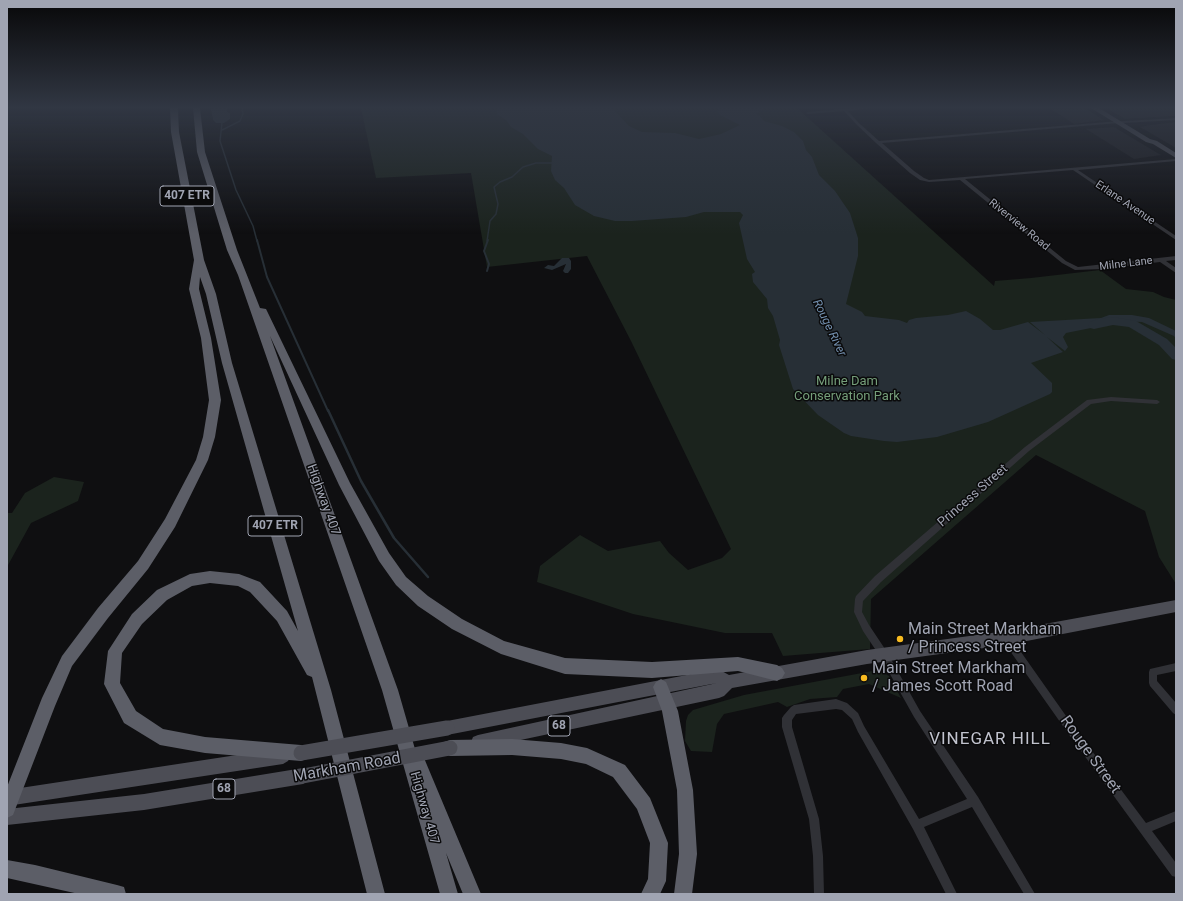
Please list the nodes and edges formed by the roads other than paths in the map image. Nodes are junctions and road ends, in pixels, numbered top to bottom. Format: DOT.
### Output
graph roads {
  1 [pos="178,150"];
  2 [pos="201,150"];
  3 [pos="888,150"];
  4 [pos="1167,150"];
  5 [pos="1176,156"];
  6 [pos="1176,160"];
  7 [pos="1074,169"];
  8 [pos="962,179"];
  9 [pos="1176,238"];
  10 [pos="1176,258"];
  11 [pos="199,260"];
  12 [pos="1161,260"];
  13 [pos="1077,269"];
  14 [pos="1176,271"];
  15 [pos="242,275"];
  16 [pos="1157,402"];
  17 [pos="1174,608"];
  18 [pos="1006,638"];
  19 [pos="884,655"];
  20 [pos="1176,667"];
  21 [pos="777,673"];
  22 [pos="323,690"];
  23 [pos="664,695"];
  24 [pos="394,705"];
  25 [pos="1176,710"];
  26 [pos="450,748"];
  27 [pos="301,754"];
  28 [pos="9,801"];
  29 [pos="974,801"];
  30 [pos="1176,816"];
  31 [pos="7,817"];
  32 [pos="917,825"];
  33 [pos="1145,829"];
  34 [pos="7,869"];
  35 [pos="1176,872"];
  36 [pos="117,894"];
  37 [pos="376,894"];
  38 [pos="449,894"];
  39 [pos="472,894"];
  40 [pos="650,894"];
  41 [pos="683,894"];
  42 [pos="819,894"];
  43 [pos="952,894"];
  44 [pos="1030,894"];
  1 -- 11 [label="highway, 407 ETR"];
  2 -- 15 [label="highway, Highway 407 / 407 ETR"];
  3 -- 8 [label="street"];
  4 -- 5 [label="main road"];
  6 -- 7 [label="street"];
  7 -- 8 [label="street"];
  7 -- 9 [label="street, Erlane Avenue"];
  8 -- 13 [label="street, Riverview Road"];
  10 -- 12 [label="street, Milne Lane"];
  11 -- 22 [label="highway, 407 ETR"];
  11 -- 28 [label="highway"];
  12 -- 13 [label="street, Milne Lane"];
  12 -- 14 [label="street"];
  15 -- 21 [label="highway"];
  15 -- 24 [label="highway, Highway 407 / 407 ETR"];
  16 -- 19 [label="street, Princess Street"];
  17 -- 18 [label="main road"];
  18 -- 19 [label="main road"];
  18 -- 33 [label="street, Rouge Street"];
  19 -- 21 [label="main road, 68"];
  19 -- 29 [label="street, Princess Street"];
  20 -- 25 [label="street"];
  21 -- 23 [label="main road, Markham Road / 68"];
  22 -- 27 [label="highway"];
  22 -- 37 [label="highway, 407 ETR"];
  23 -- 26 [label="main road, Markham Road / 68"];
  23 -- 27 [label="main road, Markham Road / 68, bridge"];
  23 -- 41 [label="highway"];
  24 -- 38 [label="highway, Highway 407 / 407 ETR"];
  24 -- 39 [label="highway"];
  26 -- 31 [label="main road, Markham Road / 68, bridge"];
  26 -- 40 [label="highway"];
  27 -- 28 [label="main road, Markham Road / 68"];
  29 -- 32 [label="street"];
  29 -- 44 [label="street, Princess Street"];
  30 -- 33 [label="street"];
  32 -- 42 [label="street"];
  32 -- 43 [label="street"];
  33 -- 35 [label="street, Rouge Street"];
  34 -- 36 [label="highway"];
}
